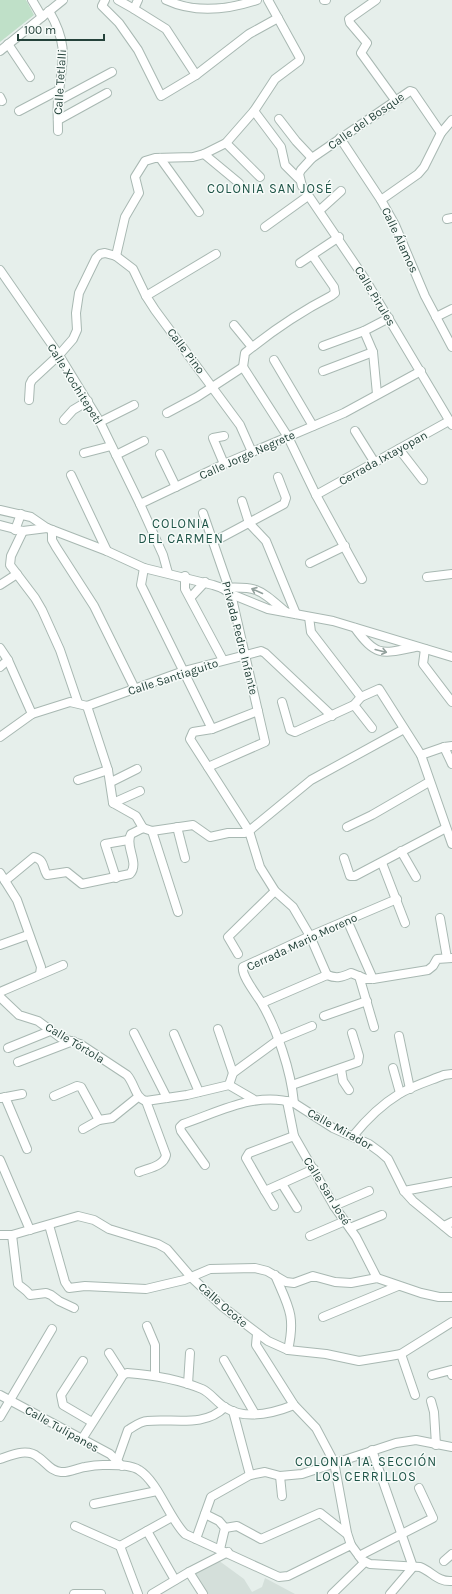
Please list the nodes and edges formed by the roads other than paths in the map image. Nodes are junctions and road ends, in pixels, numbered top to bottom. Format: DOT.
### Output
graph roads {
  1 [pos="32,0"];
  2 [pos="63,0"];
  3 [pos="105,0"];
  4 [pos="118,0"];
  5 [pos="138,0"];
  6 [pos="166,0"];
  7 [pos="257,0"];
  8 [pos="268,0"];
  9 [pos="376,0"];
  10 [pos="134,9"];
  11 [pos="49,11"];
  12 [pos="42,17"];
  13 [pos="278,18"];
  14 [pos="8,44"];
  15 [pos="0,51"];
  16 [pos="112,72"];
  17 [pos="196,75"];
  18 [pos="30,77"];
  19 [pos="59,90"];
  20 [pos="107,93"];
  21 [pos="395,100"];
  22 [pos="58,101"];
  23 [pos="19,111"];
  24 [pos="254,111"];
  25 [pos="279,119"];
  26 [pos="58,120"];
  27 [pos="452,120"];
  28 [pos="58,131"];
  29 [pos="440,133"];
  30 [pos="340,138"];
  31 [pos="226,143"];
  32 [pos="204,154"];
  33 [pos="160,158"];
  34 [pos="312,158"];
  35 [pos="260,177"];
  36 [pos="299,179"];
  37 [pos="239,183"];
  38 [pos="341,191"];
  39 [pos="308,196"];
  40 [pos="381,200"];
  41 [pos="320,210"];
  42 [pos="199,212"];
  43 [pos="265,227"];
  44 [pos="339,237"];
  45 [pos="216,254"];
  46 [pos="312,255"];
  47 [pos="116,256"];
  48 [pos="300,263"];
  49 [pos="0,270"];
  50 [pos="146,296"];
  51 [pos="452,309"];
  52 [pos="436,317"];
  53 [pos="389,318"];
  54 [pos="234,325"];
  55 [pos="364,331"];
  56 [pos="323,346"];
  57 [pos="252,347"];
  58 [pos="452,348"];
  59 [pos="373,352"];
  60 [pos="59,355"];
  61 [pos="274,360"];
  62 [pos="243,367"];
  63 [pos="323,371"];
  64 [pos="421,371"];
  65 [pos="213,386"];
  66 [pos="377,394"];
  67 [pos="29,400"];
  68 [pos="88,401"];
  69 [pos="134,405"];
  70 [pos="167,413"];
  71 [pos="64,420"];
  72 [pos="100,422"];
  73 [pos="451,423"];
  74 [pos="313,426"];
  75 [pos="355,431"];
  76 [pos="224,436"];
  77 [pos="288,437"];
  78 [pos="144,441"];
  79 [pos="111,446"];
  80 [pos="399,449"];
  81 [pos="252,452"];
  82 [pos="84,453"];
  83 [pos="160,454"];
  84 [pos="116,455"];
  85 [pos="375,463"];
  86 [pos="224,464"];
  87 [pos="71,475"];
  88 [pos="278,477"];
  89 [pos="423,480"];
  90 [pos="176,487"];
  91 [pos="316,495"];
  92 [pos="242,501"];
  93 [pos="140,504"];
  94 [pos="0,510"];
  95 [pos="203,513"];
  96 [pos="21,514"];
  97 [pos="249,523"];
  98 [pos="1,527"];
  99 [pos="49,529"];
  100 [pos="19,531"];
  101 [pos="213,542"];
  102 [pos="345,546"];
  103 [pos="107,551"];
  104 [pos="310,563"];
  105 [pos="144,568"];
  106 [pos="168,573"];
  107 [pos="17,574"];
  108 [pos="452,574"];
  109 [pos="185,576"];
  110 [pos="427,577"];
  111 [pos="362,579"];
  112 [pos="206,582"];
  113 [pos="0,585"];
  114 [pos="227,590"];
  115 [pos="191,598"];
  116 [pos="286,612"];
  117 [pos="296,614"];
  118 [pos="309,617"];
  119 [pos="355,628"];
  120 [pos="416,647"];
  121 [pos="0,648"];
  122 [pos="425,649"];
  123 [pos="245,654"];
  124 [pos="452,657"];
  125 [pos="8,660"];
  126 [pos="223,660"];
  127 [pos="0,667"];
  128 [pos="184,671"];
  129 [pos="135,689"];
  130 [pos="361,697"];
  131 [pos="282,702"];
  132 [pos="452,702"];
  133 [pos="78,703"];
  134 [pos="354,705"];
  135 [pos="87,706"];
  136 [pos="258,711"];
  137 [pos="32,714"];
  138 [pos="332,716"];
  139 [pos="372,728"];
  140 [pos="212,729"];
  141 [pos="404,729"];
  142 [pos="0,737"];
  143 [pos="448,747"];
  144 [pos="421,755"];
  145 [pos="452,764"];
  146 [pos="208,767"];
  147 [pos="137,769"];
  148 [pos="108,770"];
  149 [pos="78,780"];
  150 [pos="111,782"];
  151 [pos="430,782"];
  152 [pos="140,791"];
  153 [pos="113,803"];
  154 [pos="177,827"];
  155 [pos="347,827"];
  156 [pos="143,828"];
  157 [pos="446,828"];
  158 [pos="249,831"];
  159 [pos="152,832"];
  160 [pos="128,840"];
  161 [pos="452,844"];
  162 [pos="401,851"];
  163 [pos="185,858"];
  164 [pos="344,858"];
  165 [pos="382,863"];
  166 [pos="0,873"];
  167 [pos="416,877"];
  168 [pos="116,878"];
  169 [pos="5,881"];
  170 [pos="275,891"];
  171 [pos="397,899"];
  172 [pos="178,912"];
  173 [pos="440,918"];
  174 [pos="347,920"];
  175 [pos="405,923"];
  176 [pos="28,935"];
  177 [pos="310,936"];
  178 [pos="0,945"];
  179 [pos="238,954"];
  180 [pos="449,958"];
  181 [pos="64,965"];
  182 [pos="40,974"];
  183 [pos="327,975"];
  184 [pos="359,976"];
  185 [pos="373,979"];
  186 [pos="0,992"];
  187 [pos="0,997"];
  188 [pos="367,1001"];
  189 [pos="262,1004"];
  190 [pos="324,1016"];
  191 [pos="312,1026"];
  192 [pos="374,1027"];
  193 [pos="218,1029"];
  194 [pos="50,1031"];
  195 [pos="134,1033"];
  196 [pos="352,1033"];
  197 [pos="174,1034"];
  198 [pos="399,1036"];
  199 [pos="278,1040"];
  200 [pos="74,1041"];
  201 [pos="8,1048"];
  202 [pos="18,1062"];
  203 [pos="393,1068"];
  204 [pos="341,1069"];
  205 [pos="233,1073"];
  206 [pos="452,1074"];
  207 [pos="229,1085"];
  208 [pos="292,1085"];
  209 [pos="410,1089"];
  210 [pos="349,1090"];
  211 [pos="199,1092"];
  212 [pos="400,1093"];
  213 [pos="22,1094"];
  214 [pos="54,1096"];
  215 [pos="1,1097"];
  216 [pos="138,1097"];
  217 [pos="168,1098"];
  218 [pos="254,1099"];
  219 [pos="146,1101"];
  220 [pos="291,1102"];
  221 [pos="99,1120"];
  222 [pos="83,1129"];
  223 [pos="294,1136"];
  224 [pos="353,1136"];
  225 [pos="27,1149"];
  226 [pos="0,1160"];
  227 [pos="205,1165"];
  228 [pos="314,1169"];
  229 [pos="139,1172"];
  230 [pos="452,1182"];
  231 [pos="282,1184"];
  232 [pos="265,1191"];
  233 [pos="404,1191"];
  234 [pos="370,1192"];
  235 [pos="274,1206"];
  236 [pos="334,1206"];
  237 [pos="297,1208"];
  238 [pos="382,1215"];
  239 [pos="345,1220"];
  240 [pos="448,1224"];
  241 [pos="49,1225"];
  242 [pos="350,1228"];
  243 [pos="30,1230"];
  244 [pos="452,1234"];
  245 [pos="0,1235"];
  246 [pos="12,1235"];
  247 [pos="310,1236"];
  248 [pos="275,1275"];
  249 [pos="192,1277"];
  250 [pos="377,1278"];
  251 [pos="398,1286"];
  252 [pos="452,1297"];
  253 [pos="74,1308"];
  254 [pos="322,1317"];
  255 [pos="452,1322"];
  256 [pos="147,1326"];
  257 [pos="52,1329"];
  258 [pos="257,1334"];
  259 [pos="288,1350"];
  260 [pos="109,1353"];
  261 [pos="190,1353"];
  262 [pos="400,1354"];
  263 [pos="224,1360"];
  264 [pos="83,1361"];
  265 [pos="123,1374"];
  266 [pos="155,1375"];
  267 [pos="432,1375"];
  268 [pos="452,1375"];
  269 [pos="188,1384"];
  270 [pos="0,1395"];
  271 [pos="415,1395"];
  272 [pos="10,1400"];
  273 [pos="431,1401"];
  274 [pos="294,1405"];
  275 [pos="229,1409"];
  276 [pos="255,1414"];
  277 [pos="0,1417"];
  278 [pos="92,1422"];
  279 [pos="82,1439"];
  280 [pos="436,1445"];
  281 [pos="452,1447"];
  282 [pos="372,1450"];
  283 [pos="0,1459"];
  284 [pos="334,1462"];
  285 [pos="119,1463"];
  286 [pos="250,1475"];
  287 [pos="280,1476"];
  288 [pos="419,1488"];
  289 [pos="157,1491"];
  290 [pos="282,1496"];
  291 [pos="94,1504"];
  292 [pos="205,1514"];
  293 [pos="172,1517"];
  294 [pos="75,1526"];
  295 [pos="225,1528"];
  296 [pos="147,1531"];
  297 [pos="347,1534"];
  298 [pos="402,1534"];
  299 [pos="196,1539"];
  300 [pos="351,1545"];
  301 [pos="120,1546"];
  302 [pos="224,1551"];
  303 [pos="452,1554"];
  304 [pos="362,1559"];
  305 [pos="444,1561"];
  306 [pos="413,1567"];
  307 [pos="189,1572"];
  308 [pos="175,1580"];
  309 [pos="452,1581"];
  310 [pos="74,1594"];
  311 [pos="101,1594"];
  312 [pos="138,1594"];
  313 [pos="152,1594"];
  314 [pos="203,1594"];
  315 [pos="332,1594"];
  316 [pos="390,1594"];
  1 -- 12 [label="street"];
  2 -- 11 [label="street"];
  3 -- 17 [label="street"];
  4 -- 10 [label="street"];
  5 -- 10 [label="street"];
  6 -- 7 [label="street"];
  8 -- 13 [label="street"];
  9 -- 21 [label="street"];
  10 -- 17 [label="street"];
  11 -- 12 [label="street"];
  11 -- 19 [label="street, Calle Tetlalli"];
  12 -- 14 [label="street"];
  13 -- 17 [label="street"];
  13 -- 24 [label="street"];
  14 -- 15 [label="street"];
  14 -- 18 [label="street"];
  16 -- 22 [label="street"];
  19 -- 22 [label="street, Calle Tetlalli"];
  19 -- 23 [label="street"];
  20 -- 26 [label="street"];
  21 -- 29 [label="street, Calle del Bosque"];
  21 -- 30 [label="street, Calle del Bosque"];
  22 -- 26 [label="street, Calle Tetlalli"];
  24 -- 31 [label="street"];
  24 -- 36 [label="street"];
  25 -- 34 [label="street"];
  26 -- 28 [label="street, Calle Tetlalli"];
  27 -- 29 [label="street"];
  29 -- 40 [label="street"];
  30 -- 34 [label="street, Calle del Bosque"];
  30 -- 40 [label="street, Calle Álamos"];
  31 -- 32 [label="street"];
  31 -- 35 [label="street"];
  32 -- 33 [label="street"];
  32 -- 37 [label="street"];
  33 -- 42 [label="street"];
  33 -- 47 [label="street"];
  34 -- 36 [label="street, Calle del Bosque"];
  36 -- 39 [label="street, Calle Pirules"];
  38 -- 41 [label="street"];
  39 -- 41 [label="street, Calle Pirules"];
  39 -- 43 [label="street"];
  40 -- 52 [label="street, Calle Álamos"];
  41 -- 44 [label="street, Calle Pirules"];
  44 -- 46 [label="street"];
  44 -- 53 [label="street, Calle Pirules"];
  45 -- 50 [label="street"];
  46 -- 48 [label="street"];
  46 -- 57 [label="street"];
  47 -- 50 [label="street, Calle Pino"];
  47 -- 60 [label="street"];
  49 -- 60 [label="street, Calle Xochitepetl"];
  50 -- 65 [label="street, Calle Pino"];
  51 -- 52 [label="street"];
  52 -- 58 [label="street, Calle Álamos"];
  53 -- 55 [label="street"];
  53 -- 64 [label="street, Calle Pirules"];
  54 -- 57 [label="street"];
  55 -- 56 [label="street"];
  55 -- 59 [label="street"];
  57 -- 62 [label="street"];
  59 -- 63 [label="street"];
  59 -- 66 [label="street"];
  60 -- 67 [label="street"];
  60 -- 68 [label="street, Calle Xochitepetl"];
  61 -- 74 [label="street"];
  62 -- 65 [label="street"];
  62 -- 77 [label="street"];
  64 -- 66 [label="street, Calle Jorge Negrete"];
  64 -- 73 [label="street, Calle Pirules"];
  65 -- 70 [label="street"];
  65 -- 81 [label="street, Calle Pino"];
  66 -- 74 [label="street, Calle Jorge Negrete"];
  68 -- 71 [label="street"];
  68 -- 72 [label="street, Calle Xochitepetl"];
  69 -- 72 [label="street"];
  72 -- 79 [label="street, Calle Xochitepetl"];
  73 -- 80 [label="street, Cerrada Ixtayopan"];
  74 -- 77 [label="street, Calle Jorge Negrete"];
  75 -- 85 [label="street"];
  76 -- 86 [label="street"];
  77 -- 81 [label="street, Calle Jorge Negrete"];
  77 -- 91 [label="street"];
  78 -- 84 [label="street"];
  79 -- 82 [label="street"];
  79 -- 84 [label="street, Calle Xochitepetl"];
  80 -- 85 [label="street, Cerrada Ixtayopan"];
  80 -- 89 [label="street"];
  81 -- 86 [label="street, Calle Jorge Negrete"];
  83 -- 90 [label="street"];
  84 -- 93 [label="street, Calle Xochitepetl"];
  85 -- 91 [label="street, Cerrada Ixtayopan"];
  86 -- 90 [label="street, Calle Jorge Negrete"];
  87 -- 103 [label="street"];
  88 -- 97 [label="street"];
  90 -- 93 [label="street, Calle Jorge Negrete"];
  91 -- 102 [label="street"];
  92 -- 97 [label="street"];
  93 -- 106 [label="street"];
  94 -- 96 [label="street"];
  95 -- 101 [label="street, Privada Pedro Infante"];
  96 -- 99 [label="street"];
  96 -- 100 [label="street"];
  97 -- 101 [label="street"];
  97 -- 117 [label="street"];
  98 -- 100 [label="street"];
  99 -- 100 [label="street"];
  99 -- 103 [label="street"];
  99 -- 129 [label="street"];
  100 -- 107 [label="street"];
  101 -- 114 [label="street, Privada Pedro Infante"];
  102 -- 104 [label="street"];
  102 -- 111 [label="street"];
  103 -- 105 [label="street"];
  105 -- 106 [label="street"];
  105 -- 128 [label="street"];
  106 -- 109 [label="street"];
  107 -- 113 [label="street"];
  107 -- 133 [label="street"];
  108 -- 110 [label="street"];
  109 -- 112 [label="street"];
  109 -- 115 [label="street"];
  112 -- 114 [label="street"];
  112 -- 115 [label="street"];
  114 -- 116 [label="street"];
  116 -- 114 [label="street, one-way"];
  114 -- 123 [label="street, Privada Pedro Infante"];
  115 -- 126 [label="street"];
  116 -- 117 [label="street"];
  117 -- 118 [label="street"];
  118 -- 119 [label="street"];
  118 -- 130 [label="street"];
  119 -- 120 [label="street"];
  119 -- 120 [label="street, one-way"];
  120 -- 122 [label="street"];
  121 -- 125 [label="street"];
  122 -- 124 [label="street"];
  122 -- 132 [label="street"];
  123 -- 126 [label="street, Calle Santiaguito"];
  123 -- 136 [label="street, Privada Pedro Infante"];
  123 -- 138 [label="street, Calle Santiaguito"];
  125 -- 127 [label="street"];
  125 -- 137 [label="street"];
  126 -- 128 [label="street, Calle Santiaguito"];
  128 -- 129 [label="street, Calle Santiaguito"];
  128 -- 140 [label="street"];
  129 -- 135 [label="street, Calle Santiaguito"];
  130 -- 134 [label="street"];
  130 -- 141 [label="street"];
  131 -- 138 [label="street"];
  133 -- 135 [label="street"];
  133 -- 137 [label="street"];
  134 -- 138 [label="street"];
  134 -- 139 [label="street"];
  135 -- 148 [label="street"];
  136 -- 140 [label="street"];
  136 -- 146 [label="street, Privada Pedro Infante"];
  137 -- 142 [label="street"];
  140 -- 146 [label="street"];
  141 -- 144 [label="street"];
  141 -- 158 [label="street"];
  143 -- 144 [label="street"];
  143 -- 145 [label="street"];
  144 -- 151 [label="street"];
  146 -- 158 [label="street"];
  147 -- 150 [label="street"];
  148 -- 149 [label="street"];
  148 -- 150 [label="street"];
  150 -- 153 [label="street"];
  151 -- 155 [label="street"];
  151 -- 157 [label="street"];
  152 -- 153 [label="street"];
  153 -- 156 [label="street"];
  154 -- 158 [label="street"];
  154 -- 159 [label="street"];
  154 -- 163 [label="street"];
  156 -- 159 [label="street"];
  156 -- 160 [label="street"];
  157 -- 161 [label="street"];
  157 -- 162 [label="street"];
  158 -- 170 [label="street"];
  159 -- 172 [label="street"];
  160 -- 168 [label="street"];
  160 -- 168 [label="street"];
  162 -- 165 [label="street"];
  162 -- 167 [label="street"];
  164 -- 165 [label="street"];
  165 -- 171 [label="street"];
  166 -- 169 [label="street"];
  168 -- 169 [label="street"];
  169 -- 176 [label="street"];
  170 -- 177 [label="street"];
  170 -- 179 [label="street"];
  171 -- 174 [label="street, Cerrada Mario Moreno"];
  171 -- 175 [label="street"];
  173 -- 180 [label="street"];
  174 -- 177 [label="street, Cerrada Mario Moreno"];
  174 -- 185 [label="street"];
  176 -- 178 [label="street"];
  176 -- 182 [label="street"];
  177 -- 183 [label="street"];
  177 -- 189 [label="street, Cerrada Mario Moreno"];
  180 -- 185 [label="street"];
  181 -- 182 [label="street"];
  182 -- 186 [label="street"];
  183 -- 184 [label="street"];
  183 -- 189 [label="street"];
  184 -- 185 [label="street"];
  184 -- 188 [label="street"];
  187 -- 194 [label="street, Calle Tórtola"];
  188 -- 190 [label="street"];
  188 -- 192 [label="street"];
  189 -- 199 [label="street, Calle Mirador"];
  191 -- 199 [label="street"];
  193 -- 205 [label="street"];
  194 -- 200 [label="street, Calle Tórtola"];
  194 -- 201 [label="street"];
  195 -- 217 [label="street"];
  196 -- 204 [label="street"];
  197 -- 211 [label="street"];
  198 -- 209 [label="street"];
  199 -- 205 [label="street"];
  199 -- 208 [label="street, Calle Mirador"];
  200 -- 202 [label="street"];
  200 -- 216 [label="street, Calle Tórtola"];
  203 -- 212 [label="street"];
  204 -- 208 [label="street"];
  204 -- 210 [label="street"];
  205 -- 207 [label="street"];
  206 -- 209 [label="street"];
  207 -- 211 [label="street"];
  207 -- 218 [label="street"];
  208 -- 220 [label="street, Calle Mirador"];
  209 -- 212 [label="street"];
  211 -- 217 [label="street"];
  212 -- 224 [label="street"];
  213 -- 215 [label="street"];
  214 -- 221 [label="street"];
  215 -- 225 [label="street"];
  216 -- 219 [label="street"];
  216 -- 221 [label="street"];
  217 -- 219 [label="street"];
  218 -- 220 [label="street"];
  218 -- 227 [label="street"];
  219 -- 229 [label="street"];
  220 -- 223 [label="street, Calle San José"];
  220 -- 224 [label="street, Calle Mirador"];
  221 -- 222 [label="street"];
  223 -- 228 [label="street, Calle San José"];
  223 -- 232 [label="street"];
  224 -- 233 [label="street, Calle Mirador"];
  226 -- 243 [label="street"];
  228 -- 231 [label="street"];
  228 -- 236 [label="street, Calle San José"];
  230 -- 233 [label="street"];
  231 -- 232 [label="street"];
  231 -- 237 [label="street"];
  232 -- 235 [label="street"];
  233 -- 240 [label="street, Calle Mirador"];
  234 -- 236 [label="street"];
  236 -- 239 [label="street, Calle San José"];
  238 -- 242 [label="street"];
  239 -- 242 [label="street, Calle San José"];
  239 -- 247 [label="street"];
  240 -- 244 [label="street, Calle Mirador"];
  241 -- 243 [label="street, Calle Ocote"];
  241 -- 249 [label="street, Calle Ocote"];
  241 -- 249 [label="street"];
  242 -- 250 [label="street, Calle San José"];
  243 -- 246 [label="street, Calle Ocote"];
  245 -- 246 [label="street, Calle Ocote"];
  246 -- 253 [label="street"];
  248 -- 249 [label="street"];
  248 -- 250 [label="street"];
  248 -- 259 [label="street"];
  249 -- 258 [label="street, Calle Ocote"];
  250 -- 251 [label="street"];
  251 -- 252 [label="street"];
  251 -- 254 [label="street"];
  255 -- 262 [label="street, Calle Ocote"];
  256 -- 266 [label="street"];
  257 -- 272 [label="street"];
  258 -- 259 [label="street, Calle Ocote"];
  258 -- 274 [label="street"];
  259 -- 262 [label="street, Calle Ocote"];
  260 -- 265 [label="street"];
  261 -- 269 [label="street"];
  262 -- 271 [label="street"];
  263 -- 276 [label="street"];
  264 -- 278 [label="street"];
  265 -- 266 [label="street"];
  265 -- 278 [label="street"];
  266 -- 269 [label="street"];
  267 -- 268 [label="street"];
  269 -- 275 [label="street"];
  270 -- 272 [label="street, Calle Tulipanes"];
  272 -- 277 [label="street"];
  272 -- 279 [label="street, Calle Tulipanes"];
  273 -- 280 [label="street"];
  274 -- 276 [label="street"];
  274 -- 284 [label="street"];
  275 -- 276 [label="street"];
  275 -- 285 [label="street"];
  275 -- 286 [label="street"];
  278 -- 279 [label="street"];
  279 -- 285 [label="street, Calle Tulipanes"];
  280 -- 281 [label="street"];
  280 -- 282 [label="street"];
  282 -- 284 [label="street"];
  282 -- 298 [label="street"];
  283 -- 285 [label="street"];
  284 -- 287 [label="street"];
  284 -- 297 [label="street"];
  285 -- 289 [label="street"];
  286 -- 287 [label="street"];
  286 -- 292 [label="street"];
  287 -- 290 [label="street"];
  288 -- 298 [label="street"];
  289 -- 291 [label="street"];
  289 -- 293 [label="street"];
  292 -- 295 [label="street"];
  292 -- 299 [label="street"];
  293 -- 296 [label="street"];
  293 -- 299 [label="street"];
  294 -- 301 [label="street"];
  295 -- 297 [label="street"];
  295 -- 302 [label="street"];
  296 -- 301 [label="street"];
  296 -- 308 [label="street"];
  297 -- 300 [label="street"];
  298 -- 304 [label="street"];
  298 -- 306 [label="street"];
  299 -- 302 [label="street"];
  300 -- 302 [label="street"];
  300 -- 304 [label="street"];
  301 -- 312 [label="street"];
  302 -- 307 [label="street"];
  303 -- 305 [label="street"];
  304 -- 306 [label="street"];
  304 -- 315 [label="street"];
  306 -- 309 [label="street"];
  306 -- 316 [label="street"];
  307 -- 308 [label="street"];
  307 -- 314 [label="street"];
  308 -- 313 [label="street"];
  310 -- 311 [label="street"];
}
